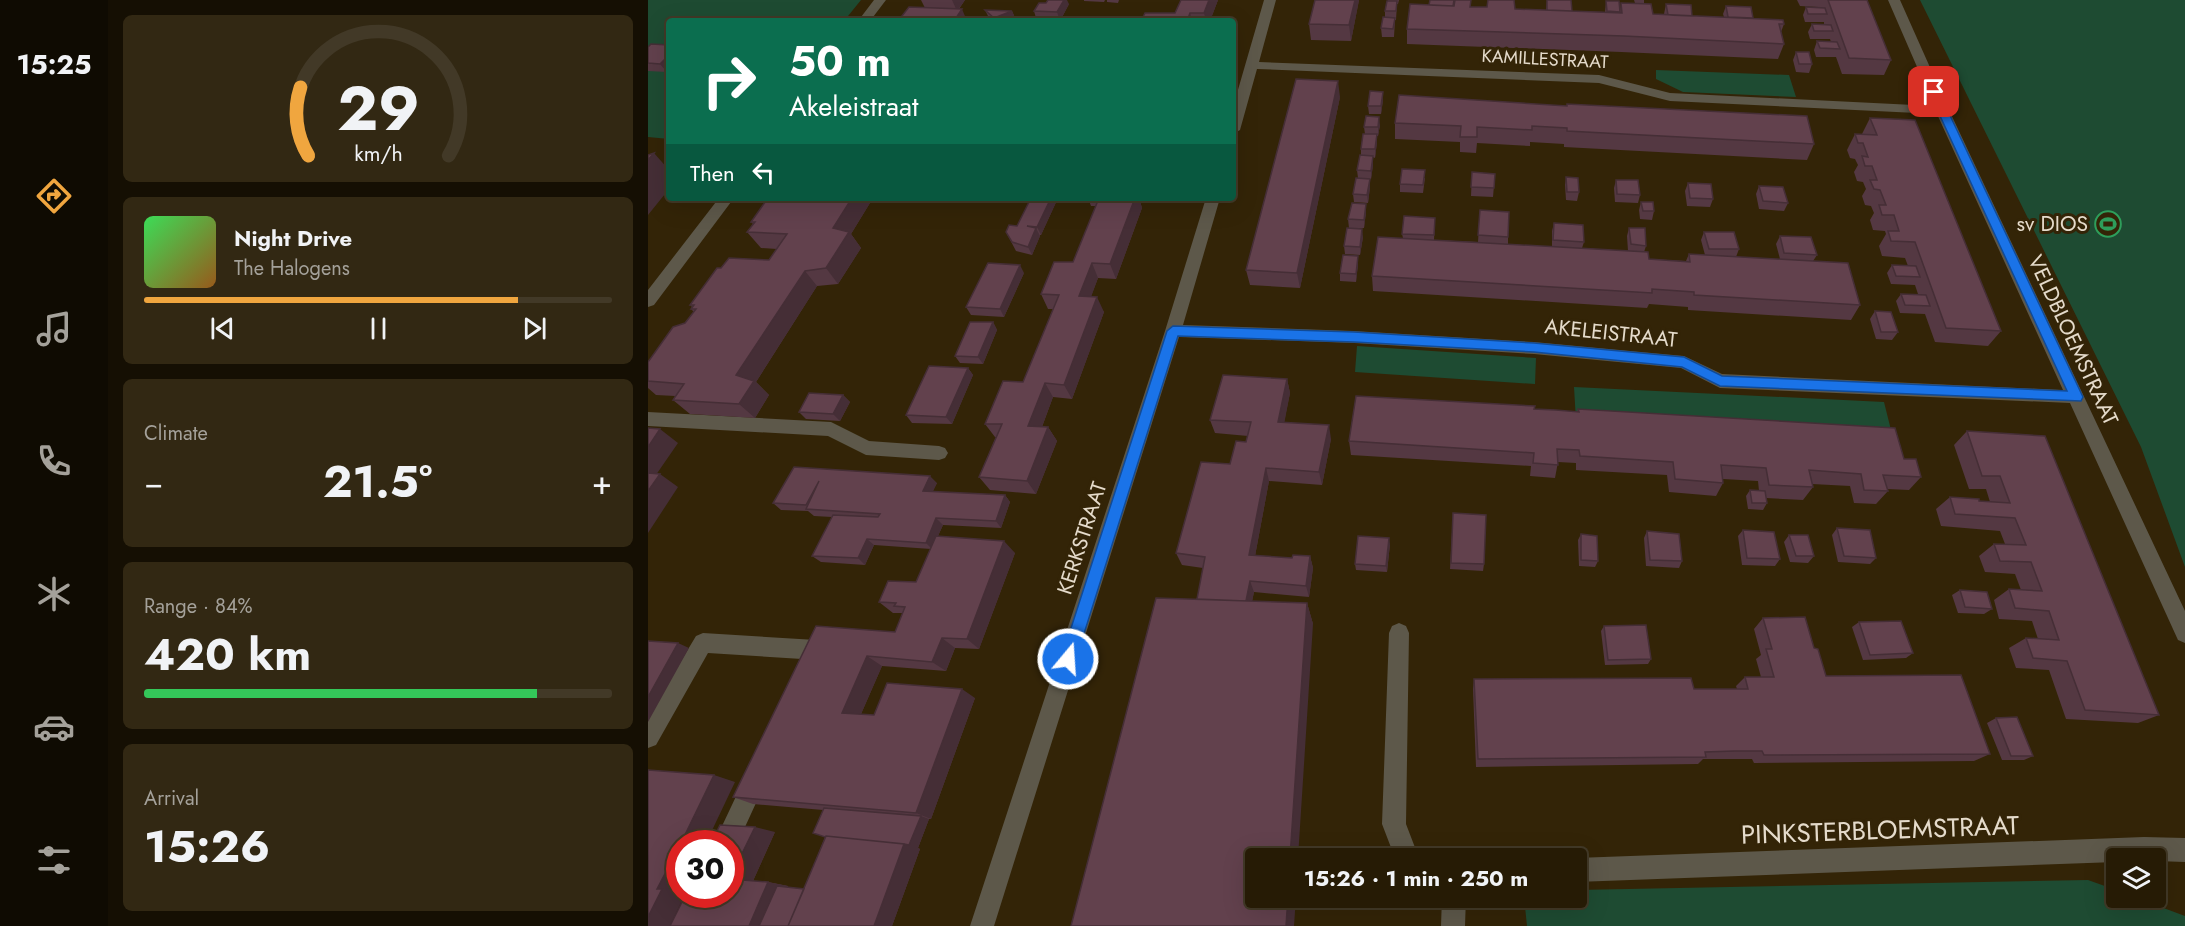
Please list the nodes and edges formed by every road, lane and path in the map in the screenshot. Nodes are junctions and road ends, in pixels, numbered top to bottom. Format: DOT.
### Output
graph roads {
  1 [pos="880,0"];
  2 [pos="1270,0"];
  3 [pos="1894,0"];
  4 [pos="866,18"];
  5 [pos="1252,65"];
  6 [pos="1942,110"];
  7 [pos="1236,120"];
  8 [pos="725,201"];
  9 [pos="1212,201"];
  10 [pos="648,301"];
  11 [pos="1173,331"];
  12 [pos="2076,397"];
  13 [pos="648,419"];
  14 [pos="939,453"];
  15 [pos="1399,633"];
  16 [pos="2185,633"];
  17 [pos="801,682"];
  18 [pos="648,737"];
  19 [pos="766,757"];
  20 [pos="732,830"];
  21 [pos="1403,848"];
  22 [pos="2185,850"];
  23 [pos="1587,870"];
  24 [pos="1454,908"];
  25 [pos="982,926"];
  26 [pos="1454,926"];
  1 -- 4 [label="street"];
  2 -- 5 [label="street"];
  3 -- 6 [label="street, VELDBLOEMSTRAAT"];
  5 -- 6 [label="street, KAMILLESTRAAT"];
  5 -- 7 [label="street"];
  6 -- 12 [label="street, VELDBLOEMSTRAAT"];
  8 -- 10 [label="street"];
  9 -- 11 [label="street, KERKSTRAAT"];
  11 -- 12 [label="street, AKELEISTRAAT"];
  11 -- 25 [label="street, KERKSTRAAT"];
  12 -- 16 [label="street, VELDBLOEMSTRAAT"];
  13 -- 14 [label="street"];
  15 -- 21 [label="street"];
  17 -- 18 [label="street"];
  19 -- 20 [label="street"];
  22 -- 23 [label="street, PINKSTERBLOEMSTRAAT"];
  24 -- 26 [label="street"];
}
